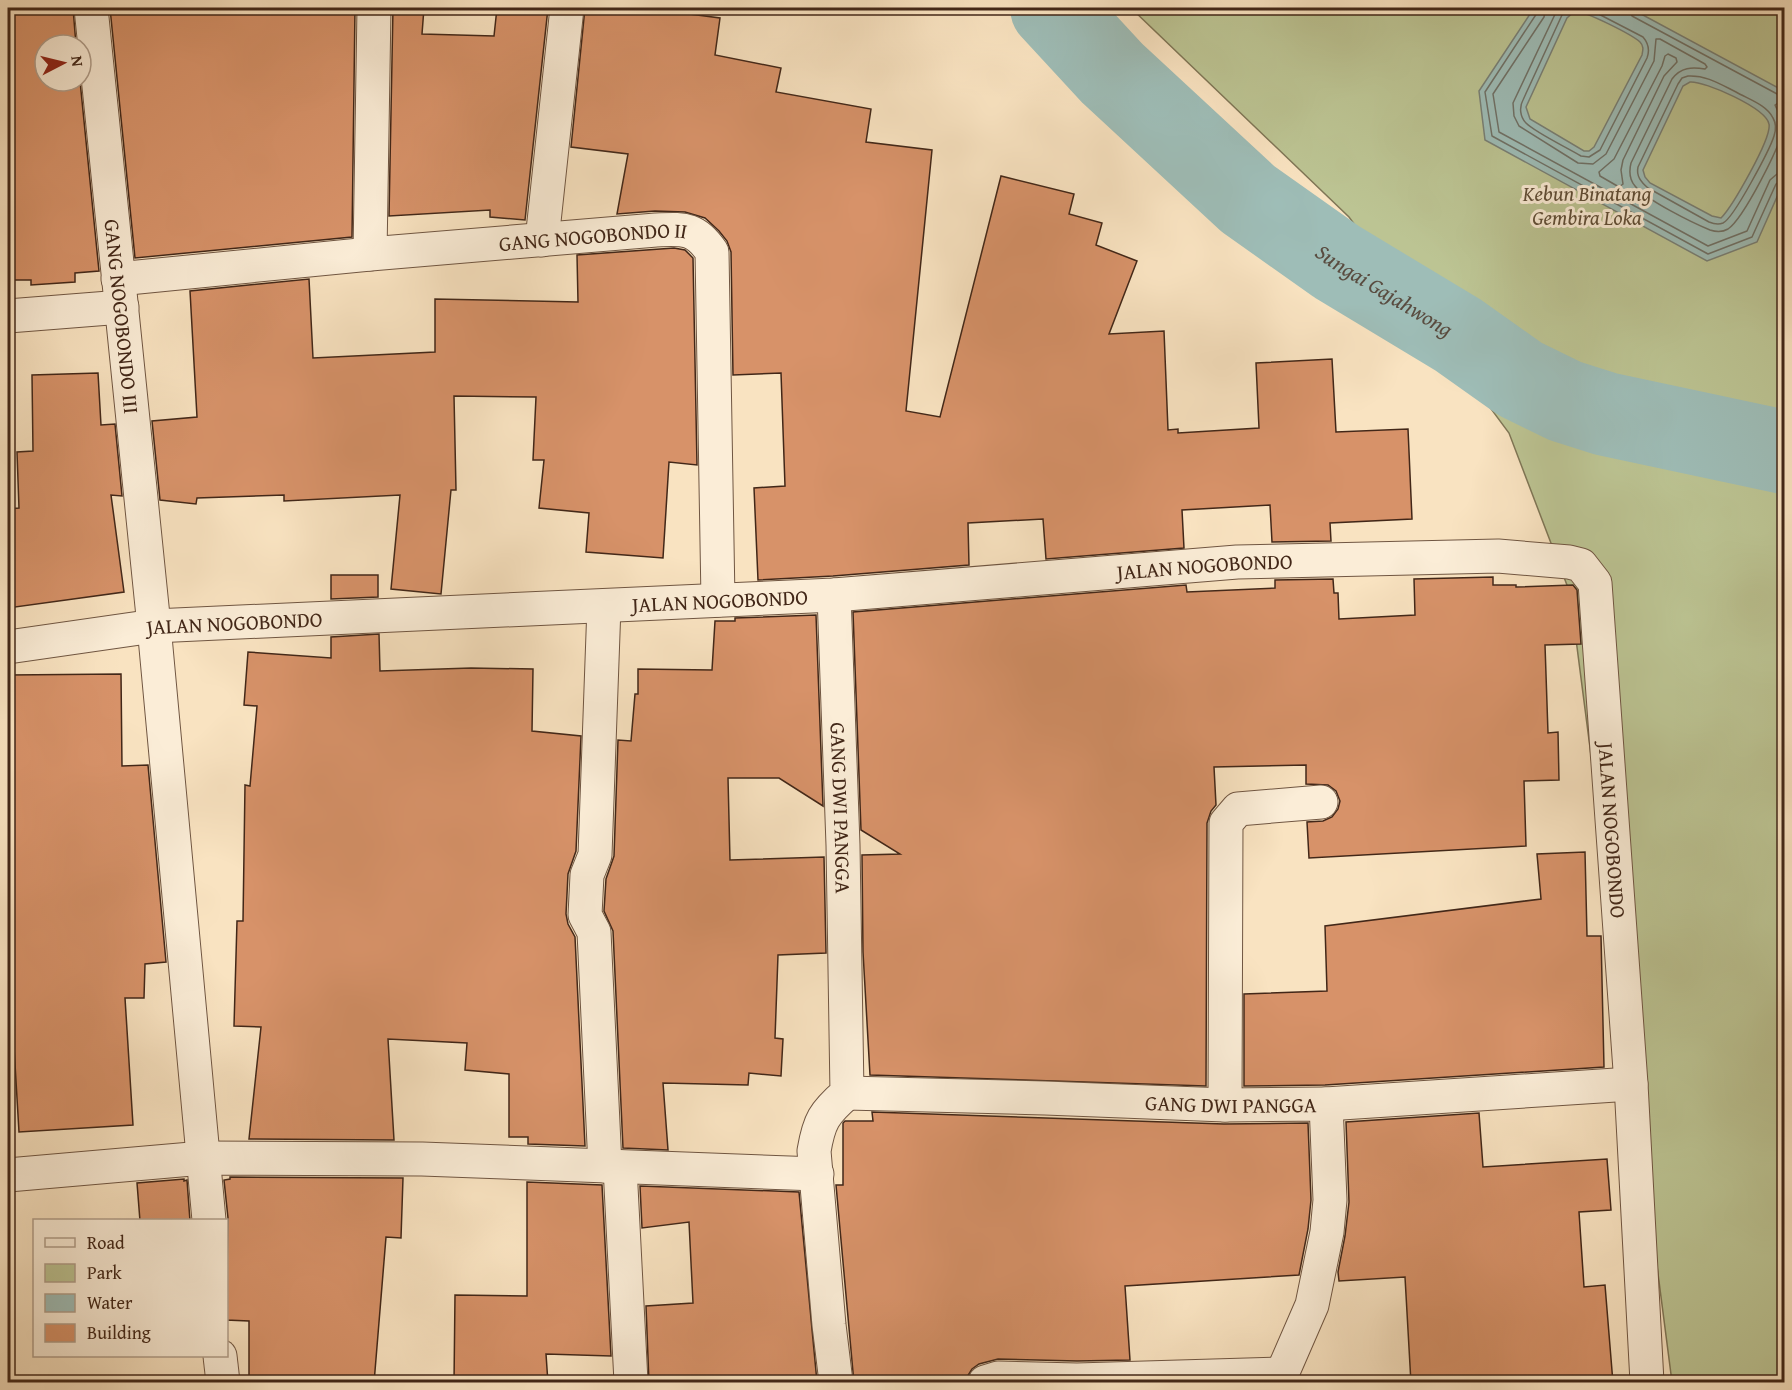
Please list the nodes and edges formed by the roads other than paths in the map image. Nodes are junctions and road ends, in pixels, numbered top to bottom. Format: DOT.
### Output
graph roads {
  1 [pos="91,8"];
  2 [pos="374,8"];
  3 [pos="567,8"];
  4 [pos="542,240"];
  5 [pos="370,254"];
  6 [pos="120,293"];
  7 [pos="8,316"];
  8 [pos="834,596"];
  9 [pos="718,600"];
  10 [pos="604,606"];
  11 [pos="154,626"];
  12 [pos="8,647"];
  13 [pos="1321,802"];
  14 [pos="1631,1084"];
  15 [pos="847,1093"];
  16 [pos="1326,1104"];
  17 [pos="1225,1105"];
  18 [pos="203,1158"];
  19 [pos="613,1167"];
  20 [pos="817,1174"];
  21 [pos="8,1175"];
  22 [pos="209,1219"];
  23 [pos="220,1357"];
  24 [pos="1281,1378"];
  25 [pos="223,1383"];
  26 [pos="631,1383"];
  27 [pos="836,1383"];
  28 [pos="985,1383"];
  29 [pos="1647,1383"];
  1 -- 6 [label="street, GANG NOGOBONDO III"];
  2 -- 5 [label="street"];
  3 -- 4 [label="street"];
  4 -- 5 [label="street, GANG NOGOBONDO II"];
  4 -- 9 [label="street, GANG NOGOBONDO II"];
  5 -- 6 [label="street, GANG NOGOBONDO II"];
  6 -- 7 [label="street, GANG NOGOBONDO II"];
  6 -- 11 [label="street, GANG NOGOBONDO III"];
  8 -- 9 [label="street, JALAN NOGOBONDO"];
  8 -- 14 [label="street, JALAN NOGOBONDO"];
  8 -- 15 [label="street, GANG DWI PANGGA"];
  9 -- 10 [label="street, JALAN NOGOBONDO"];
  10 -- 11 [label="street, JALAN NOGOBONDO"];
  10 -- 19 [label="street"];
  11 -- 12 [label="street, JALAN NOGOBONDO"];
  11 -- 18 [label="street, GANG NOGOBONDO III"];
  13 -- 17 [label="street"];
  14 -- 16 [label="street"];
  14 -- 29 [label="street, JALAN NOGOBONDO"];
  15 -- 17 [label="street, GANG DWI PANGGA"];
  15 -- 20 [label="street"];
  16 -- 17 [label="street, GANG DWI PANGGA"];
  16 -- 24 [label="street, GANG DWI PANGGA"];
  18 -- 19 [label="street"];
  18 -- 21 [label="street"];
  18 -- 22 [label="street, GANG NOGOBONDO III"];
  19 -- 20 [label="street"];
  19 -- 26 [label="street"];
  20 -- 27 [label="street"];
  23 -- 25 [label="street"];
  24 -- 28 [label="street, GANG DWI PANGGA"];
}
